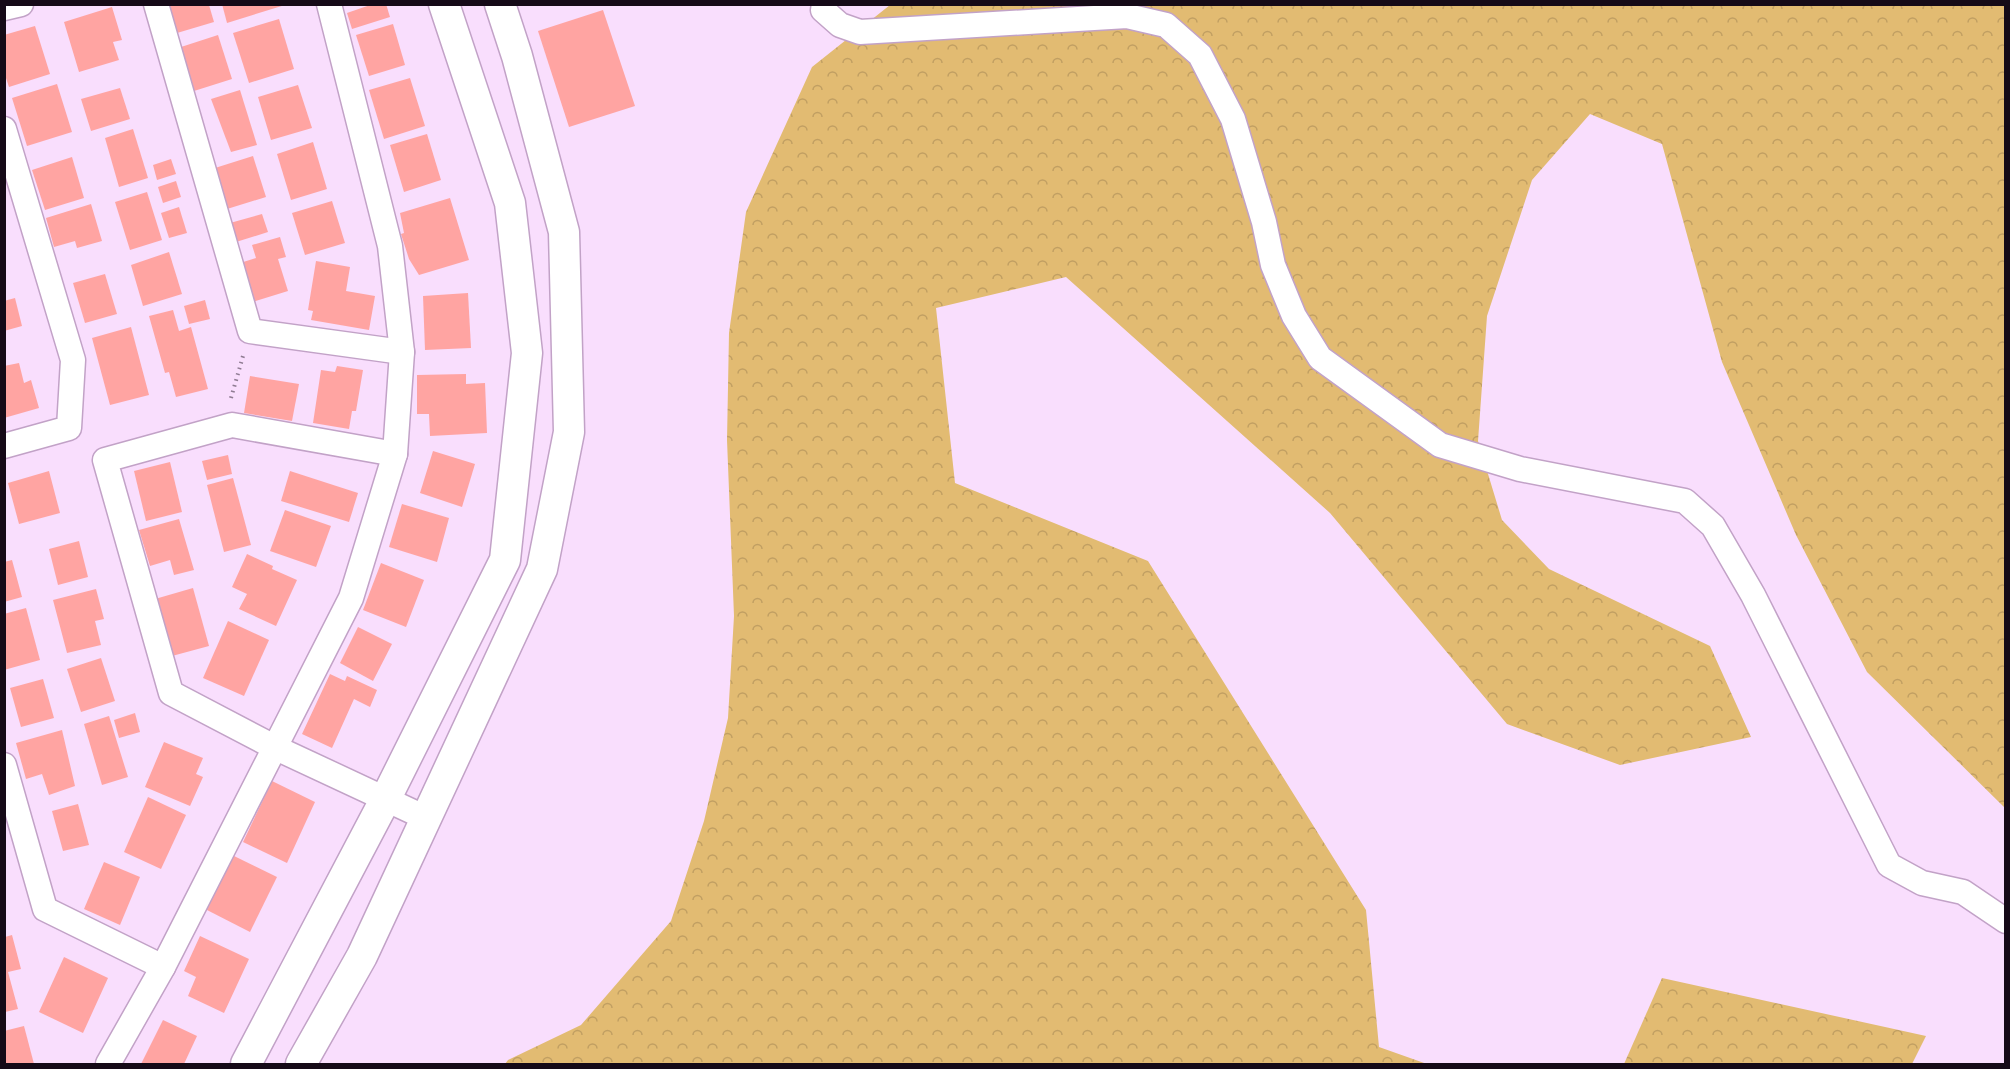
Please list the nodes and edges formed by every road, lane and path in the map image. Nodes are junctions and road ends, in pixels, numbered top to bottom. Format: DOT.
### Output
graph roads {
  1 [pos="21,4"];
  2 [pos="156,4"];
  3 [pos="329,4"];
  4 [pos="444,4"];
  5 [pos="500,4"];
  6 [pos="4,8"];
  7 [pos="823,10"];
  8 [pos="4,129"];
  9 [pos="402,352"];
  10 [pos="4,446"];
  11 [pos="395,454"];
  12 [pos="274,747"];
  13 [pos="4,765"];
  14 [pos="384,800"];
  15 [pos="426,818"];
  16 [pos="2006,921"];
  17 [pos="163,967"];
  18 [pos="108,1065"];
  19 [pos="246,1065"];
  20 [pos="301,1065"];
  1 -- 6 [label="street"];
  2 -- 9 [label="street"];
  3 -- 9 [label="street"];
  4 -- 14 [label="street"];
  5 -- 15 [label="street"];
  7 -- 16 [label="street"];
  8 -- 10 [label="street"];
  9 -- 11 [label="street"];
  11 -- 12 [label="street"];
  11 -- 12 [label="street"];
  12 -- 14 [label="street"];
  12 -- 17 [label="street"];
  13 -- 17 [label="street"];
  14 -- 15 [label="street"];
  14 -- 19 [label="street"];
  15 -- 20 [label="street"];
  17 -- 18 [label="street"];
}
